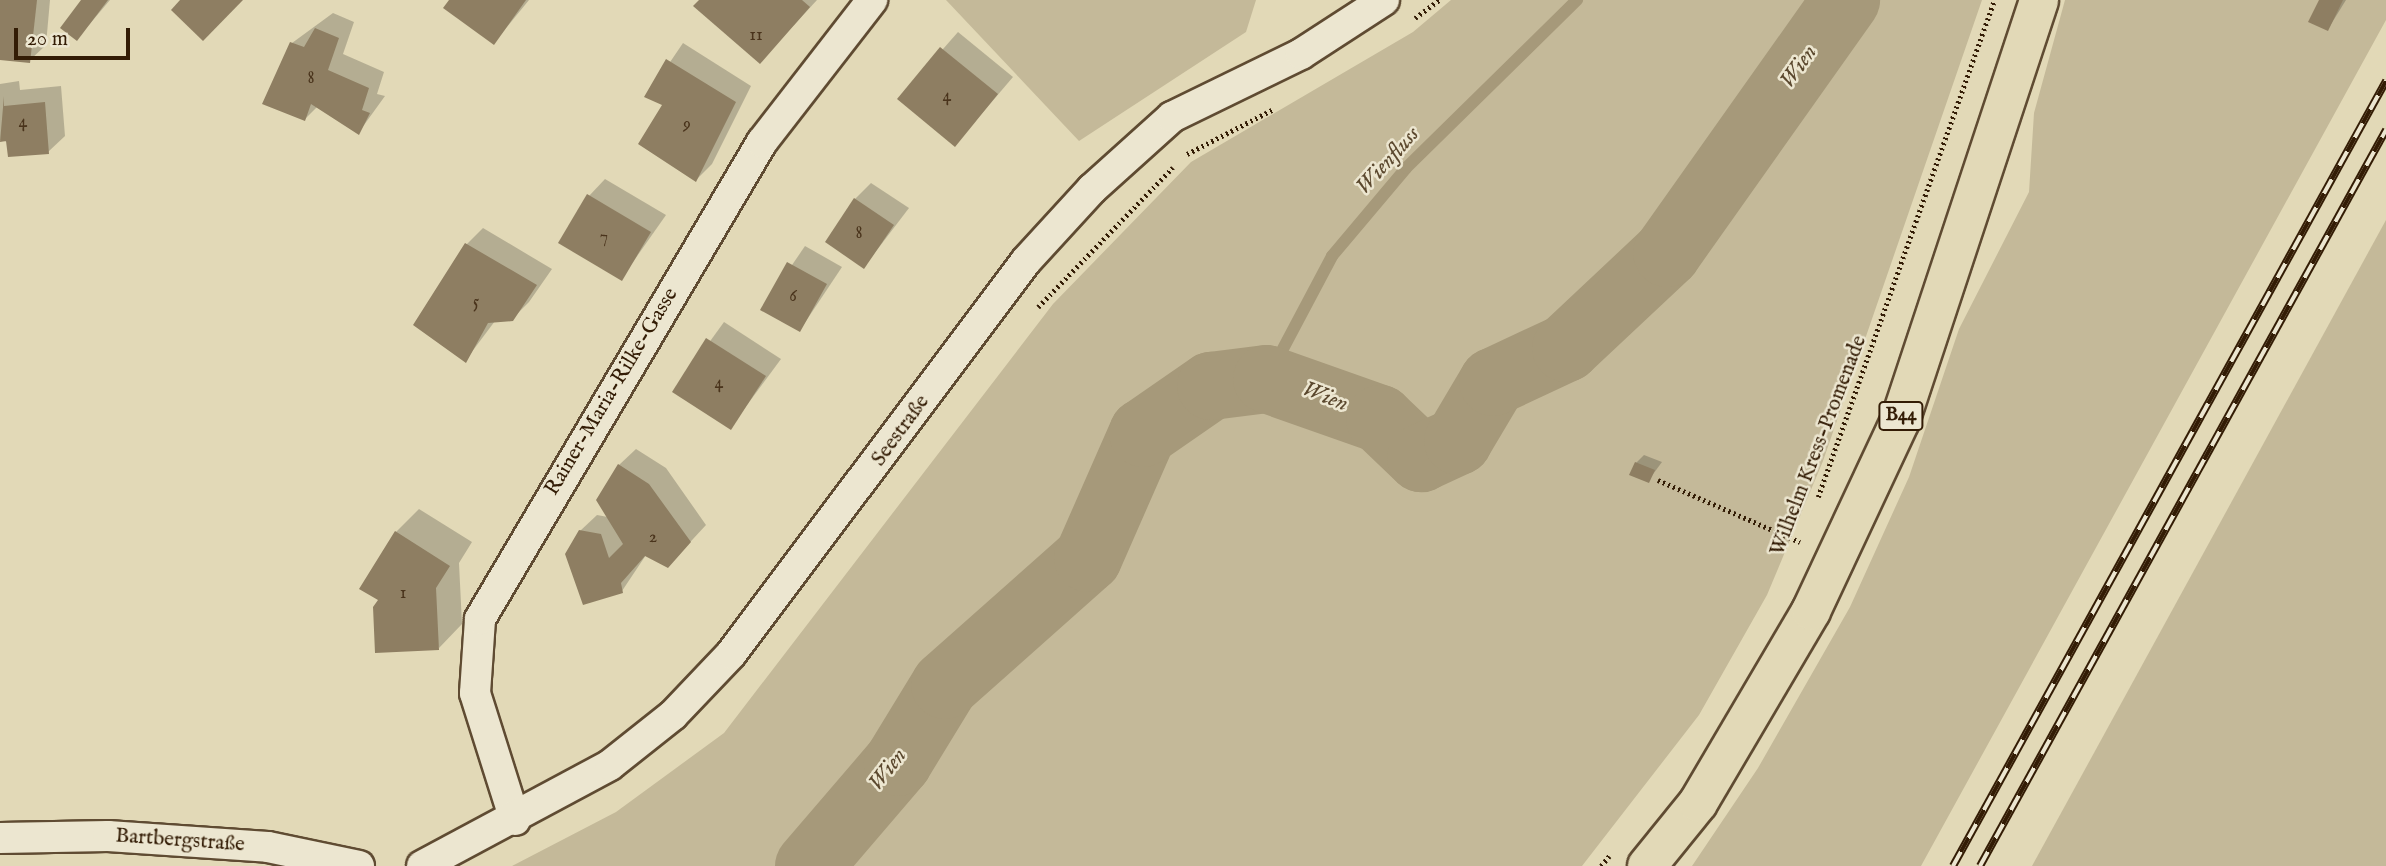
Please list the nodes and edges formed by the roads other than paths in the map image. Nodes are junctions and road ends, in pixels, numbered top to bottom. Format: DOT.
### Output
graph roads {
  1 [pos="872,0"];
  2 [pos="1384,0"];
  3 [pos="2039,0"];
  4 [pos="515,820"];
  5 [pos="0,838"];
  6 [pos="1633,855"];
  7 [pos="359,866"];
  8 [pos="422,866"];
  1 -- 4 [label="street, Rainer-Maria-Rilke-Gasse"];
  2 -- 4 [label="street, Seestraße"];
  3 -- 6 [label="main road, B44"];
  4 -- 8 [label="street, Seestraße"];
  5 -- 7 [label="street, Bartbergstraße"];
}
